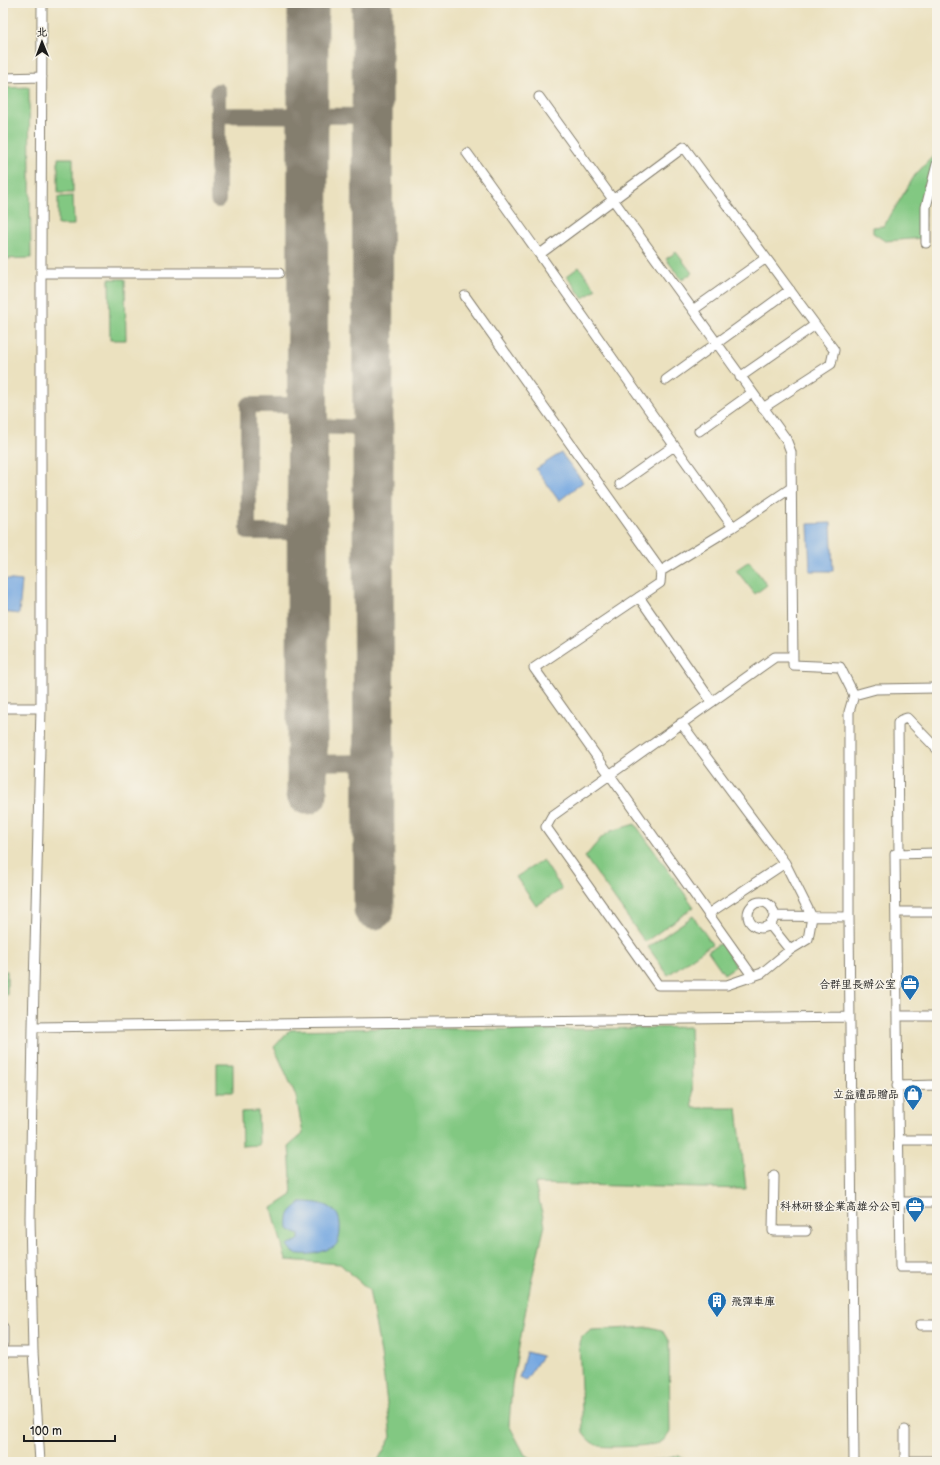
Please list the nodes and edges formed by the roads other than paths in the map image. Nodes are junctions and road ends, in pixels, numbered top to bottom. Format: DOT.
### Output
graph roads {
  1 [pos="42,3"];
  2 [pos="42,77"];
  3 [pos="3,78"];
  4 [pos="539,97"];
  5 [pos="467,153"];
  6 [pos="937,164"];
  7 [pos="613,200"];
  8 [pos="926,243"];
  9 [pos="540,254"];
  10 [pos="766,258"];
  11 [pos="41,273"];
  12 [pos="279,273"];
  13 [pos="790,290"];
  14 [pos="466,296"];
  15 [pos="693,310"];
  16 [pos="815,325"];
  17 [pos="717,343"];
  18 [pos="740,377"];
  19 [pos="666,380"];
  20 [pos="752,393"];
  21 [pos="763,408"];
  22 [pos="699,431"];
  23 [pos="674,446"];
  24 [pos="620,484"];
  25 [pos="791,488"];
  26 [pos="732,527"];
  27 [pos="661,571"];
  28 [pos="639,597"];
  29 [pos="793,657"];
  30 [pos="937,688"];
  31 [pos="854,695"];
  32 [pos="712,702"];
  33 [pos="3,708"];
  34 [pos="41,708"];
  35 [pos="681,723"];
  36 [pos="937,749"];
  37 [pos="610,775"];
  38 [pos="937,853"];
  39 [pos="897,854"];
  40 [pos="785,863"];
  41 [pos="743,891"];
  42 [pos="752,905"];
  43 [pos="896,912"];
  44 [pos="937,912"];
  45 [pos="708,914"];
  46 [pos="775,916"];
  47 [pos="812,917"];
  48 [pos="849,917"];
  49 [pos="770,925"];
  50 [pos="790,950"];
  51 [pos="753,977"];
  52 [pos="897,1016"];
  53 [pos="937,1016"];
  54 [pos="850,1017"];
  55 [pos="33,1027"];
  56 [pos="937,1085"];
  57 [pos="897,1086"];
  58 [pos="898,1140"];
  59 [pos="937,1140"];
  60 [pos="774,1176"];
  61 [pos="898,1202"];
  62 [pos="937,1202"];
  63 [pos="806,1232"];
  64 [pos="937,1267"];
  65 [pos="937,1324"];
  66 [pos="920,1325"];
  67 [pos="3,1327"];
  68 [pos="3,1344"];
  69 [pos="3,1352"];
  70 [pos="33,1352"];
  71 [pos="905,1430"];
  72 [pos="937,1461"];
  73 [pos="40,1462"];
  74 [pos="854,1462"];
  75 [pos="905,1462"];
  1 -- 2 [label="street"];
  2 -- 3 [label="street"];
  2 -- 11 [label="street"];
  4 -- 7 [label="street"];
  5 -- 9 [label="street"];
  6 -- 8 [label="street"];
  7 -- 9 [label="street"];
  7 -- 10 [label="street"];
  7 -- 15 [label="street"];
  9 -- 23 [label="street"];
  10 -- 13 [label="street"];
  10 -- 15 [label="street"];
  11 -- 12 [label="street"];
  11 -- 34 [label="street"];
  13 -- 16 [label="street"];
  13 -- 17 [label="street"];
  14 -- 27 [label="street"];
  15 -- 17 [label="street"];
  16 -- 18 [label="street"];
  16 -- 21 [label="street"];
  17 -- 18 [label="street"];
  17 -- 19 [label="street"];
  18 -- 20 [label="street"];
  20 -- 21 [label="street"];
  20 -- 22 [label="street"];
  21 -- 25 [label="street"];
  23 -- 24 [label="street"];
  23 -- 26 [label="street"];
  25 -- 26 [label="street"];
  25 -- 29 [label="street"];
  26 -- 27 [label="street"];
  27 -- 28 [label="street"];
  28 -- 32 [label="street"];
  28 -- 37 [label="street"];
  29 -- 31 [label="street"];
  29 -- 32 [label="street"];
  30 -- 31 [label="street"];
  31 -- 48 [label="street"];
  32 -- 35 [label="street"];
  33 -- 34 [label="street"];
  34 -- 55 [label="street"];
  35 -- 37 [label="street"];
  35 -- 40 [label="street"];
  36 -- 39 [label="street"];
  37 -- 45 [label="street"];
  37 -- 51 [label="street"];
  38 -- 39 [label="street"];
  39 -- 43 [label="street"];
  40 -- 41 [label="street"];
  40 -- 47 [label="street"];
  41 -- 42 [label="street"];
  41 -- 45 [label="street"];
  42 -- 46 [label="street"];
  42 -- 49 [label="street"];
  43 -- 44 [label="street"];
  43 -- 52 [label="street"];
  45 -- 51 [label="street"];
  46 -- 47 [label="street"];
  46 -- 49 [label="street"];
  47 -- 48 [label="street"];
  47 -- 50 [label="street"];
  48 -- 54 [label="street"];
  49 -- 50 [label="street"];
  50 -- 51 [label="street"];
  52 -- 53 [label="street"];
  52 -- 57 [label="street"];
  54 -- 55 [label="street"];
  54 -- 74 [label="street"];
  55 -- 70 [label="street"];
  56 -- 57 [label="street"];
  57 -- 58 [label="street"];
  58 -- 59 [label="street"];
  58 -- 61 [label="street"];
  60 -- 63 [label="street"];
  61 -- 62 [label="street"];
  61 -- 64 [label="street"];
  65 -- 66 [label="street"];
  67 -- 68 [label="street"];
  69 -- 70 [label="street"];
  70 -- 73 [label="street"];
  71 -- 75 [label="street"];
  72 -- 75 [label="street"];
}
